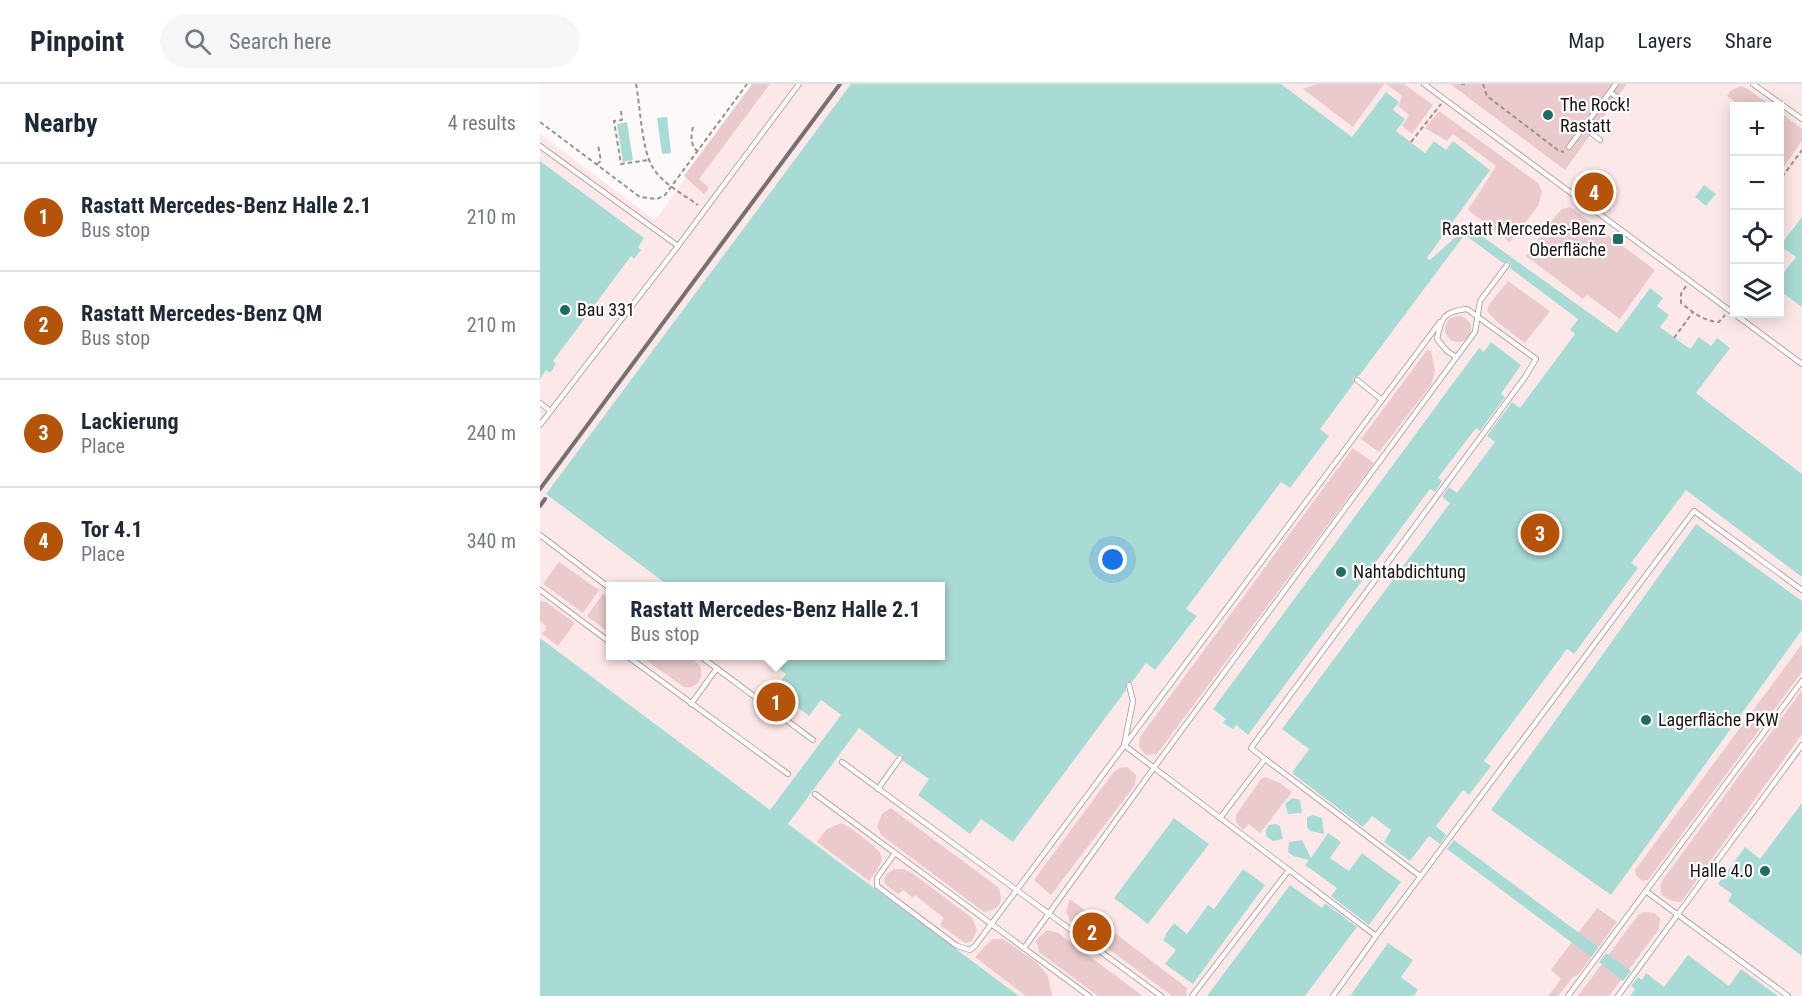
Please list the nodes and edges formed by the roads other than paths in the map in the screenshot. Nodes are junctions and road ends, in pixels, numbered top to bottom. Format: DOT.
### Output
graph roads {
  1 [pos="800,84"];
  2 [pos="1424,84"];
  3 [pos="1616,84"];
  4 [pos="1753,84"];
  5 [pos="1610,92"];
  6 [pos="1627,105"];
  7 [pos="1802,119"];
  8 [pos="1584,128"];
  9 [pos="1600,140"];
  10 [pos="540,146"];
  11 [pos="1569,147"];
  12 [pos="678,246"];
  13 [pos="1506,265"];
  14 [pos="1477,314"];
  15 [pos="1440,322"];
  16 [pos="1456,357"];
  17 [pos="1802,364"];
  18 [pos="1357,380"];
  19 [pos="1382,400"];
  20 [pos="540,403"];
  21 [pos="550,411"];
  22 [pos="540,425"];
  23 [pos="540,535"];
  24 [pos="606,585"];
  25 [pos="540,590"];
  26 [pos="1802,590"];
  27 [pos="606,639"];
  28 [pos="632,660"];
  29 [pos="706,660"];
  30 [pos="717,668"];
  31 [pos="1802,681"];
  32 [pos="1129,685"];
  33 [pos="691,704"];
  34 [pos="813,740"];
  35 [pos="1124,745"];
  36 [pos="1802,745"];
  37 [pos="900,758"];
  38 [pos="1265,759"];
  39 [pos="842,762"];
  40 [pos="1153,769"];
  41 [pos="788,774"];
  42 [pos="878,789"];
  43 [pos="815,794"];
  44 [pos="1220,818"];
  45 [pos="895,853"];
  46 [pos="1289,870"];
  47 [pos="1420,876"];
  48 [pos="1017,891"];
  49 [pos="1647,892"];
  50 [pos="1049,914"];
  51 [pos="1678,915"];
  52 [pos="992,924"];
  53 [pos="1376,936"];
  54 [pos="1024,948"];
  55 [pos="1085,995"];
  56 [pos="1161,996"];
  57 [pos="1192,996"];
  58 [pos="1333,996"];
  59 [pos="1568,996"];
  60 [pos="1618,996"];
  61 [pos="1788,996"];
  1 -- 12 [label="lane"];
  2 -- 17 [label="lane"];
  3 -- 5 [label="lane"];
  4 -- 7 [label="lane"];
  5 -- 6 [label="lane"];
  5 -- 8 [label="lane"];
  8 -- 9 [label="lane"];
  8 -- 11 [label="lane"];
  10 -- 12 [label="lane"];
  12 -- 21 [label="lane"];
  13 -- 14 [label="lane"];
  14 -- 15 [label="lane"];
  14 -- 16 [label="lane"];
  14 -- 38 [label="lane"];
  15 -- 16 [label="lane"];
  15 -- 19 [label="lane"];
  16 -- 40 [label="lane"];
  18 -- 19 [label="lane"];
  19 -- 35 [label="lane"];
  20 -- 21 [label="lane"];
  21 -- 22 [label="lane"];
  23 -- 24 [label="lane"];
  25 -- 27 [label="lane"];
  26 -- 47 [label="lane"];
  28 -- 33 [label="lane"];
  29 -- 30 [label="lane"];
  30 -- 33 [label="lane"];
  30 -- 34 [label="lane"];
  31 -- 49 [label="lane"];
  32 -- 35 [label="lane"];
  33 -- 41 [label="lane"];
  35 -- 40 [label="lane"];
  35 -- 48 [label="lane"];
  36 -- 51 [label="lane"];
  37 -- 42 [label="lane"];
  38 -- 44 [label="lane"];
  38 -- 47 [label="lane"];
  39 -- 42 [label="lane"];
  40 -- 44 [label="lane"];
  40 -- 50 [label="lane"];
  42 -- 48 [label="lane"];
  43 -- 45 [label="lane"];
  44 -- 46 [label="lane"];
  45 -- 52 [label="lane"];
  45 -- 52 [label="lane"];
  46 -- 53 [label="lane"];
  46 -- 57 [label="lane"];
  47 -- 53 [label="lane"];
  48 -- 50 [label="lane"];
  48 -- 52 [label="lane"];
  49 -- 51 [label="lane"];
  49 -- 59 [label="lane"];
  50 -- 54 [label="lane"];
  50 -- 56 [label="lane"];
  51 -- 60 [label="lane"];
  51 -- 61 [label="lane"];
  52 -- 54 [label="lane"];
  53 -- 58 [label="lane"];
  54 -- 55 [label="lane"];
}
